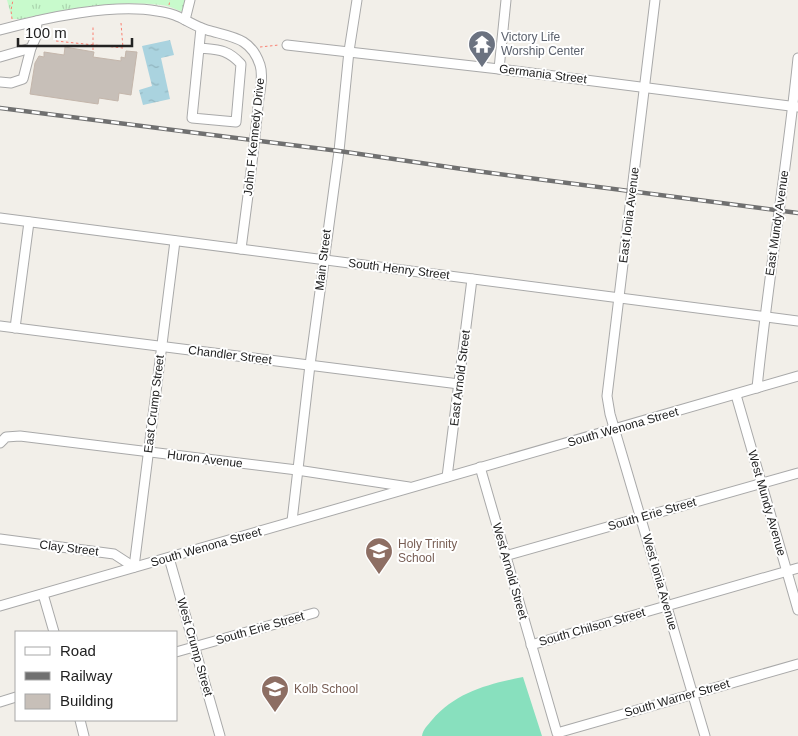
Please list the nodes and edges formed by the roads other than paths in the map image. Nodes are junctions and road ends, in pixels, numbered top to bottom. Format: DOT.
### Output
graph roads {
  1 [pos="190,0"];
  2 [pos="357,0"];
  3 [pos="506,0"];
  4 [pos="654,0"];
  5 [pos="186,20"];
  6 [pos="37,21"];
  7 [pos="201,28"];
  8 [pos="0,30"];
  9 [pos="287,44"];
  10 [pos="31,48"];
  11 [pos="199,48"];
  12 [pos="349,51"];
  13 [pos="0,56"];
  14 [pos="798,58"];
  15 [pos="498,69"];
  16 [pos="0,82"];
  17 [pos="645,87"];
  18 [pos="796,107"];
  19 [pos="0,218"];
  20 [pos="29,222"];
  21 [pos="175,241"];
  22 [pos="241,250"];
  23 [pos="323,260"];
  24 [pos="472,279"];
  25 [pos="618,298"];
  26 [pos="764,316"];
  27 [pos="798,320"];
  28 [pos="0,326"];
  29 [pos="15,328"];
  30 [pos="162,346"];
  31 [pos="310,365"];
  32 [pos="798,376"];
  33 [pos="459,384"];
  34 [pos="758,388"];
  35 [pos="736,395"];
  36 [pos="616,429"];
  37 [pos="0,442"];
  38 [pos="148,452"];
  39 [pos="480,467"];
  40 [pos="298,470"];
  41 [pos="798,473"];
  42 [pos="447,477"];
  43 [pos="761,483"];
  44 [pos="412,487"];
  45 [pos="642,518"];
  46 [pos="292,521"];
  47 [pos="0,539"];
  48 [pos="505,556"];
  49 [pos="169,558"];
  50 [pos="134,567"];
  51 [pos="798,568"];
  52 [pos="787,571"];
  53 [pos="43,594"];
  54 [pos="666,605"];
  55 [pos="0,606"];
  56 [pos="798,610"];
  57 [pos="314,613"];
  58 [pos="54,631"];
  59 [pos="531,645"];
  60 [pos="195,647"];
  61 [pos="178,651"];
  62 [pos="798,664"];
  63 [pos="693,694"];
  64 [pos="15,697"];
  65 [pos="0,702"];
  66 [pos="80,721"];
  67 [pos="557,732"];
  68 [pos="84,736"];
  69 [pos="218,736"];
  70 [pos="705,736"];
  1 -- 5 [label="street"];
  2 -- 12 [label="street, Main Street"];
  3 -- 15 [label="street"];
  4 -- 17 [label="street, East Ionia Avenue"];
  5 -- 6 [label="street"];
  5 -- 7 [label="street"];
  6 -- 8 [label="street"];
  6 -- 10 [label="street"];
  7 -- 11 [label="street"];
  7 -- 22 [label="street, John F Kennedy Drive"];
  9 -- 12 [label="street, Germania Street"];
  10 -- 13 [label="street"];
  10 -- 16 [label="street"];
  11 -- 11 [label="street"];
  12 -- 15 [label="street, Germania Street"];
  12 -- 23 [label="street, Main Street"];
  14 -- 18 [label="street, East Mundy Avenue"];
  15 -- 17 [label="street, Germania Street"];
  17 -- 18 [label="street, Germania Street"];
  17 -- 25 [label="street, East Ionia Avenue"];
  18 -- 26 [label="street, East Mundy Avenue"];
  19 -- 20 [label="street, South Henry Street"];
  20 -- 21 [label="street, South Henry Street"];
  20 -- 29 [label="street"];
  21 -- 22 [label="street, South Henry Street"];
  21 -- 30 [label="street, East Crump Street"];
  22 -- 23 [label="street, South Henry Street"];
  23 -- 24 [label="street, South Henry Street"];
  23 -- 31 [label="street, Main Street"];
  24 -- 25 [label="street, South Henry Street"];
  24 -- 33 [label="street, East Arnold Street"];
  25 -- 26 [label="street, South Henry Street"];
  25 -- 36 [label="street, East Ionia Avenue"];
  26 -- 27 [label="street, South Henry Street"];
  26 -- 34 [label="street, East Mundy Avenue"];
  28 -- 29 [label="street, Chandler Street"];
  29 -- 30 [label="street, Chandler Street"];
  30 -- 31 [label="street, Chandler Street"];
  30 -- 38 [label="street, East Crump Street"];
  31 -- 33 [label="street, Chandler Street"];
  31 -- 40 [label="street, Main Street"];
  32 -- 34 [label="street, South Wenona Street"];
  33 -- 42 [label="street, East Arnold Street"];
  34 -- 35 [label="street, South Wenona Street"];
  35 -- 36 [label="street, South Wenona Street"];
  35 -- 43 [label="street, West Mundy Avenue"];
  36 -- 39 [label="street, South Wenona Street"];
  36 -- 45 [label="street, West Ionia Avenue"];
  37 -- 38 [label="street, Huron Avenue"];
  38 -- 40 [label="street, Huron Avenue"];
  38 -- 50 [label="street, East Crump Street"];
  39 -- 42 [label="street, South Wenona Street"];
  39 -- 48 [label="street, West Arnold Street"];
  40 -- 44 [label="street, Huron Avenue"];
  40 -- 46 [label="street, Main Street"];
  41 -- 43 [label="street, South Erie Street"];
  42 -- 44 [label="street, South Wenona Street"];
  43 -- 45 [label="street, South Erie Street"];
  43 -- 52 [label="street, West Mundy Avenue"];
  44 -- 46 [label="street, South Wenona Street"];
  45 -- 48 [label="street, South Erie Street"];
  45 -- 54 [label="street, West Ionia Avenue"];
  46 -- 49 [label="street, South Wenona Street"];
  47 -- 50 [label="street, Clay Street"];
  48 -- 59 [label="street, West Arnold Street"];
  49 -- 50 [label="street, South Wenona Street"];
  49 -- 60 [label="street, West Crump Street"];
  50 -- 53 [label="street, South Wenona Street"];
  51 -- 52 [label="street, South Chilson Street"];
  52 -- 54 [label="street, South Chilson Street"];
  52 -- 56 [label="street, West Mundy Avenue"];
  53 -- 55 [label="street, South Wenona Street"];
  53 -- 58 [label="street"];
  54 -- 59 [label="street, South Chilson Street"];
  54 -- 63 [label="street, West Ionia Avenue"];
  57 -- 60 [label="street, South Erie Street"];
  59 -- 67 [label="street, West Arnold Street"];
  60 -- 61 [label="street, South Erie Street"];
  60 -- 69 [label="street, West Crump Street"];
  62 -- 63 [label="street, South Warner Street"];
  63 -- 67 [label="street, South Warner Street"];
  63 -- 70 [label="street, West Ionia Avenue"];
  64 -- 65 [label="street"];
  66 -- 68 [label="street"];
}
